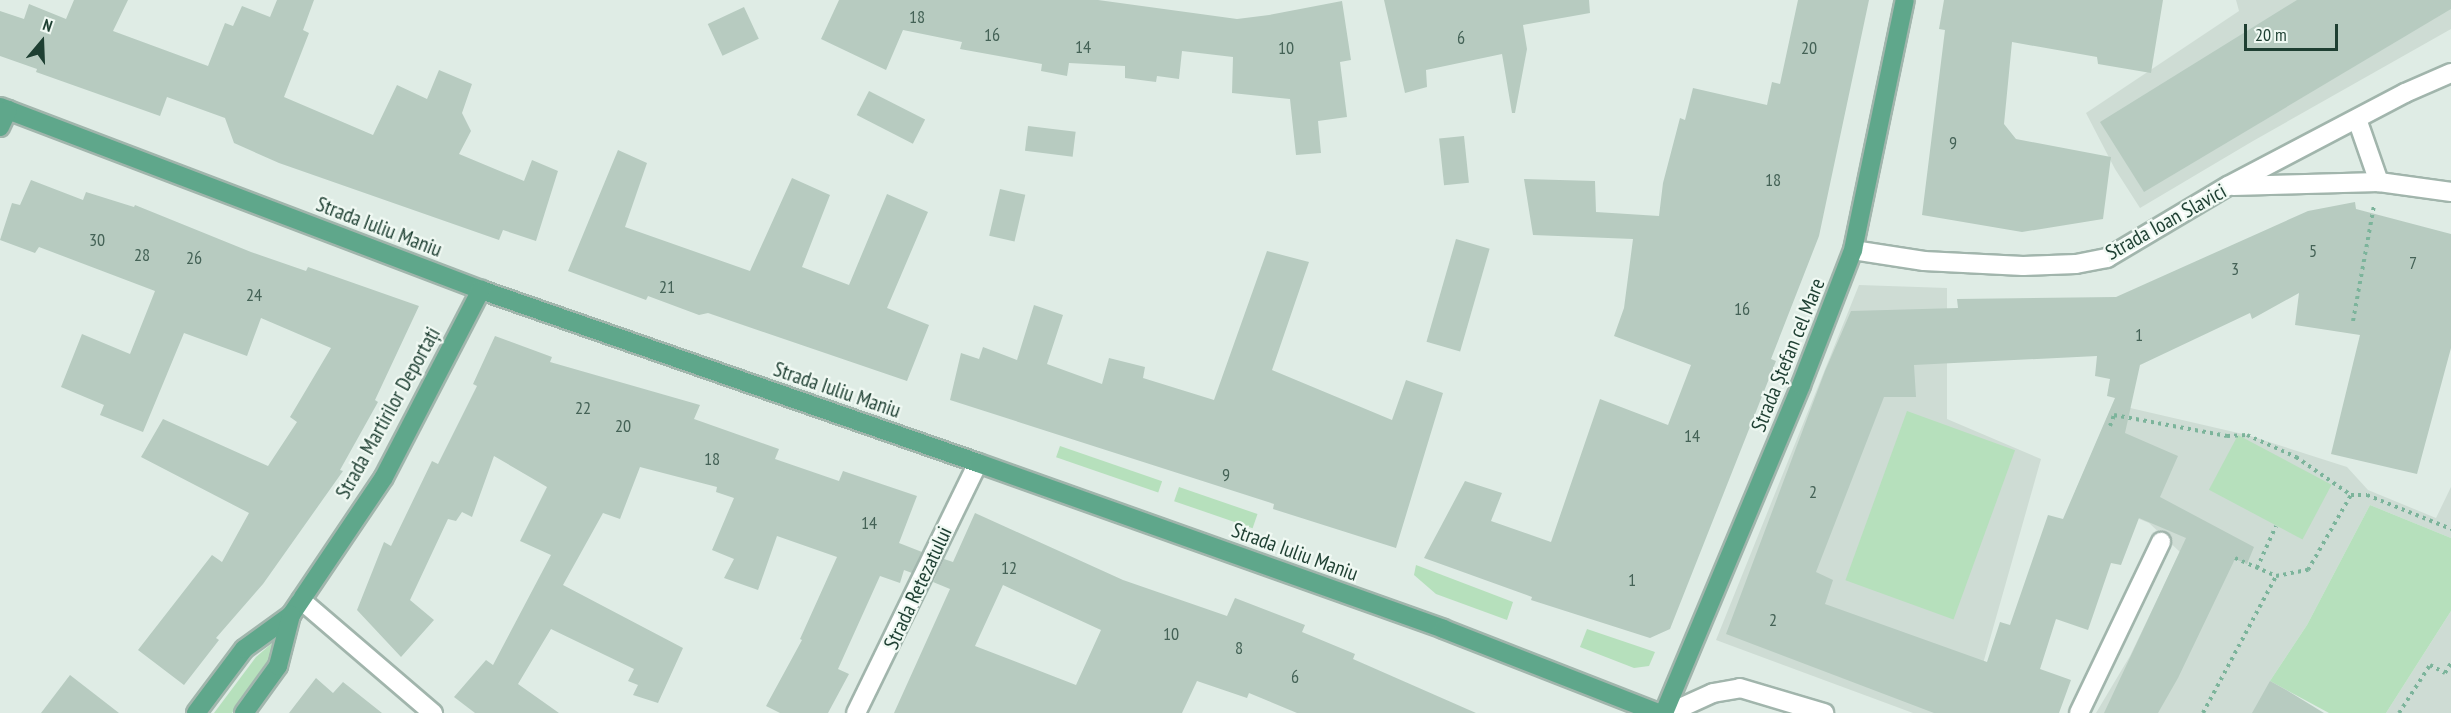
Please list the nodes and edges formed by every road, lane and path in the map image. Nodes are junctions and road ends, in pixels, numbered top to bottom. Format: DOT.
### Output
graph roads {
  1 [pos="1905,0"];
  2 [pos="2451,73"];
  3 [pos="4,108"];
  4 [pos="2357,119"];
  5 [pos="0,127"];
  6 [pos="2379,182"];
  7 [pos="2228,186"];
  8 [pos="2451,192"];
  9 [pos="1853,250"];
  10 [pos="481,290"];
  11 [pos="2354,321"];
  12 [pos="2110,426"];
  13 [pos="978,463"];
  14 [pos="2351,495"];
  15 [pos="2276,526"];
  16 [pos="2451,529"];
  17 [pos="2161,542"];
  18 [pos="2235,558"];
  19 [pos="2257,568"];
  20 [pos="2276,576"];
  21 [pos="296,608"];
  22 [pos="2451,663"];
  23 [pos="196,713"];
  24 [pos="244,713"];
  25 [pos="433,713"];
  26 [pos="856,713"];
  27 [pos="1659,713"];
  28 [pos="1666,713"];
  29 [pos="1824,713"];
  30 [pos="2079,713"];
  31 [pos="2203,713"];
  32 [pos="2399,713"];
  1 -- 9 [label="main road, Strada Ștefan cel Mare"];
  2 -- 4 [label="street, Strada Ioan Slavici"];
  3 -- 5 [label="main road"];
  3 -- 10 [label="main road, Strada Iuliu Maniu"];
  4 -- 6 [label="street"];
  4 -- 7 [label="street, Strada Ioan Slavici"];
  6 -- 7 [label="street"];
  6 -- 8 [label="street"];
  6 -- 11 [label="path"];
  7 -- 9 [label="street, Strada Ioan Slavici"];
  9 -- 28 [label="main road, Strada Ștefan cel Mare"];
  10 -- 13 [label="main road, Strada Iuliu Maniu"];
  10 -- 21 [label="main road, Strada Martirilor Deportați"];
  12 -- 14 [label="path"];
  13 -- 26 [label="street, Strada Retezatului"];
  13 -- 27 [label="main road, Strada Iuliu Maniu"];
  14 -- 16 [label="path"];
  14 -- 20 [label="path"];
  15 -- 19 [label="path"];
  17 -- 30 [label="street"];
  18 -- 19 [label="path"];
  19 -- 20 [label="path"];
  20 -- 31 [label="path"];
  21 -- 23 [label="main road, Strada Martirilor Deportați"];
  21 -- 24 [label="main road, Strada Martirilor Deportați"];
  21 -- 25 [label="street"];
  22 -- 32 [label="path"];
  28 -- 29 [label="street"];
}
